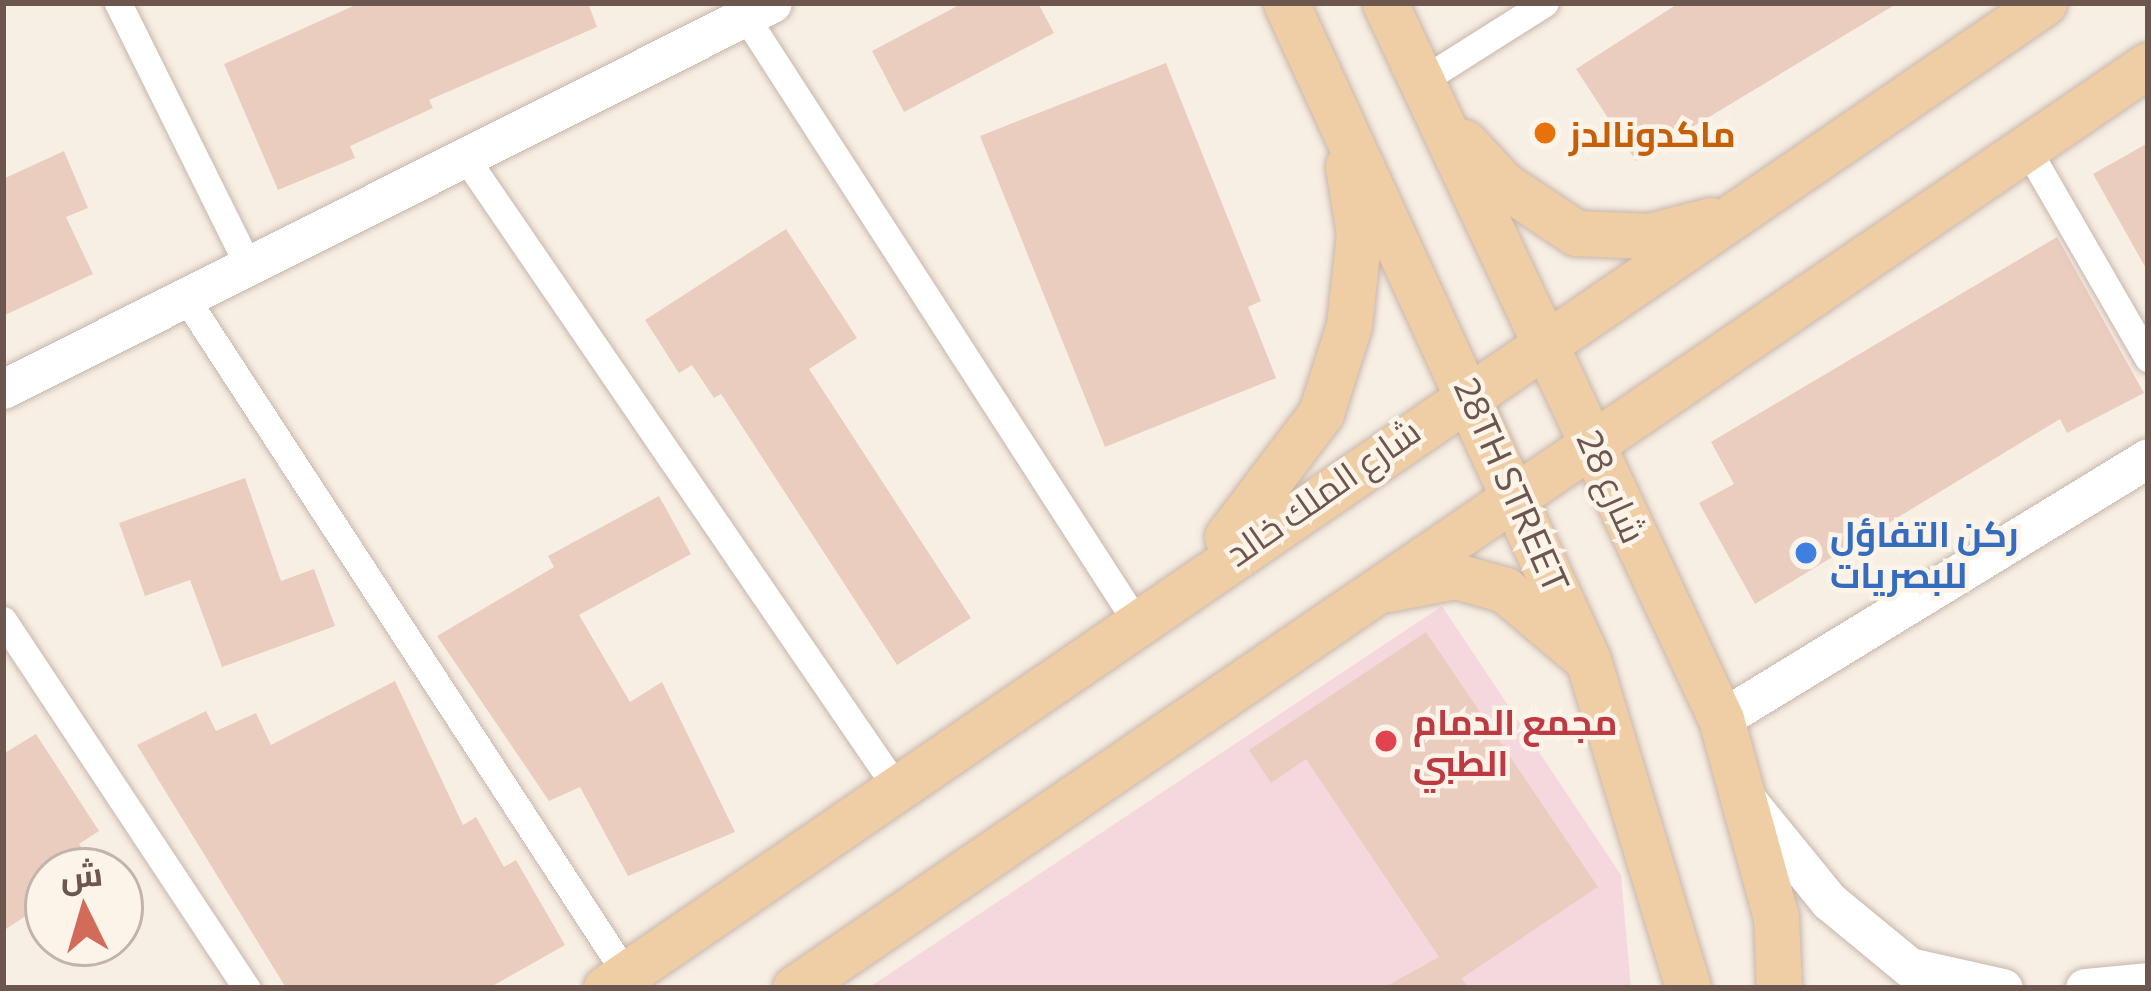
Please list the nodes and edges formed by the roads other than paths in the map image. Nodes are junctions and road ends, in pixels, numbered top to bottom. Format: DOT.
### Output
graph roads {
  1 [pos="118,3"];
  2 [pos="1286,3"];
  3 [pos="1385,3"];
  4 [pos="1545,3"];
  5 [pos="2044,3"];
  6 [pos="758,10"];
  7 [pos="2148,65"];
  8 [pos="1429,94"];
  9 [pos="1338,110"];
  10 [pos="2026,147"];
  11 [pos="465,157"];
  12 [pos="1743,211"];
  13 [pos="248,265"];
  14 [pos="185,297"];
  15 [pos="1547,343"];
  16 [pos="2148,358"];
  17 [pos="1686,376"];
  18 [pos="1471,388"];
  19 [pos="3,389"];
  20 [pos="1595,443"];
  21 [pos="2148,458"];
  22 [pos="1517,486"];
  23 [pos="1642,552"];
  24 [pos="1187,584"];
  25 [pos="1380,590"];
  26 [pos="3,620"];
  27 [pos="1135,620"];
  28 [pos="1588,660"];
  29 [pos="1720,719"];
  30 [pos="896,787"];
  31 [pos="1748,803"];
  32 [pos="616,981"];
  33 [pos="2148,982"];
  34 [pos="248,988"];
  35 [pos="795,988"];
  36 [pos="1688,988"];
  37 [pos="1779,988"];
  38 [pos="2003,988"];
  39 [pos="2085,988"];
  1 -- 13 [label="street"];
  2 -- 9 [label="main road, 28TH STREET"];
  3 -- 8 [label="main road, شارع 28"];
  4 -- 8 [label="street"];
  5 -- 12 [label="main road, شارع الملك خالد"];
  6 -- 11 [label="street"];
  6 -- 27 [label="street"];
  7 -- 10 [label="main road"];
  8 -- 12 [label="main road"];
  8 -- 15 [label="main road, شارع 28"];
  9 -- 18 [label="main road, 28TH STREET"];
  9 -- 24 [label="main road"];
  10 -- 16 [label="street"];
  10 -- 17 [label="main road"];
  11 -- 13 [label="street"];
  11 -- 30 [label="street"];
  12 -- 15 [label="main road, شارع الملك خالد"];
  13 -- 14 [label="street"];
  14 -- 19 [label="street"];
  14 -- 32 [label="street"];
  15 -- 18 [label="main road, شارع الملك خالد"];
  15 -- 20 [label="main road, شارع 28"];
  17 -- 20 [label="main road"];
  17 -- 23 [label="main road"];
  18 -- 22 [label="main road, 28TH STREET"];
  18 -- 24 [label="main road, شارع الملك خالد"];
  20 -- 22 [label="main road"];
  20 -- 23 [label="main road, شارع 28"];
  21 -- 29 [label="street"];
  22 -- 25 [label="main road"];
  22 -- 28 [label="main road, 28TH STREET"];
  23 -- 29 [label="main road, شارع 28"];
  24 -- 27 [label="main road, شارع الملك خالد"];
  25 -- 28 [label="main road"];
  25 -- 35 [label="main road"];
  26 -- 34 [label="street"];
  27 -- 30 [label="main road, شارع الملك خالد"];
  28 -- 36 [label="main road, 28TH STREET"];
  29 -- 31 [label="main road, شارع 28"];
  30 -- 32 [label="main road, شارع الملك خالد"];
  31 -- 37 [label="main road, شارع 28"];
  31 -- 38 [label="street"];
  33 -- 39 [label="street"];
}
